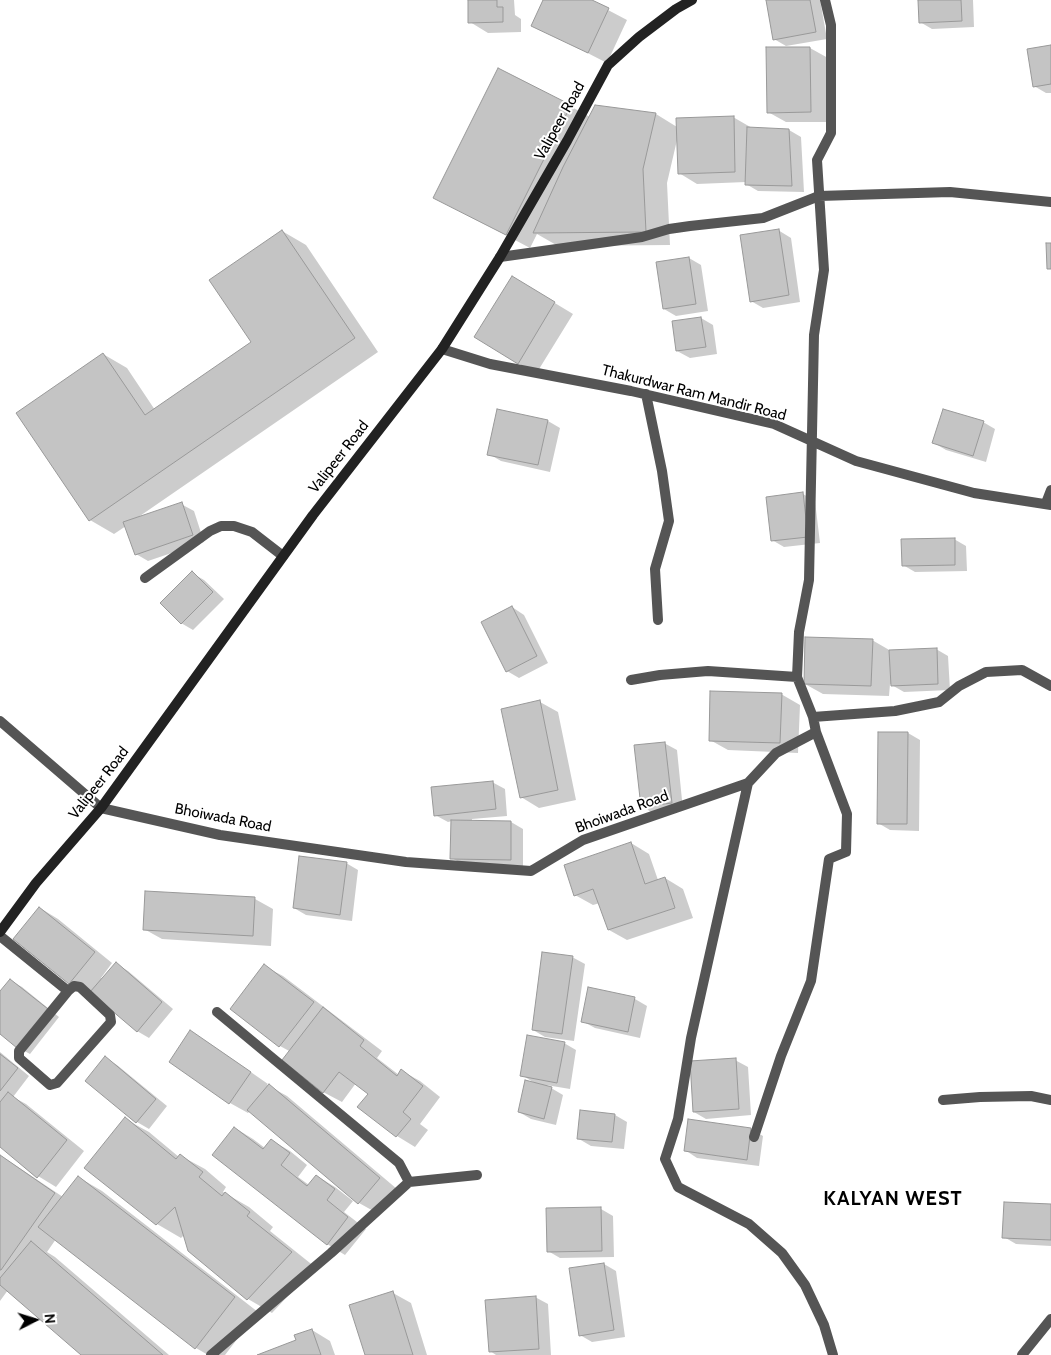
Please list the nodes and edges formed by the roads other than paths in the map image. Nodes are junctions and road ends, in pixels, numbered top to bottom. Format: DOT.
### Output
graph roads {
  1 [pos="692,0"];
  2 [pos="825,0"];
  3 [pos="820,196"];
  4 [pos="1051,202"];
  5 [pos="500,258"];
  6 [pos="442,349"];
  7 [pos="646,394"];
  8 [pos="812,442"];
  9 [pos="1051,490"];
  10 [pos="1049,504"];
  11 [pos="283,556"];
  12 [pos="145,578"];
  13 [pos="658,620"];
  14 [pos="797,677"];
  15 [pos="631,680"];
  16 [pos="1051,686"];
  17 [pos="814,717"];
  18 [pos="0,721"];
  19 [pos="816,732"];
  20 [pos="748,783"];
  21 [pos="101,808"];
  22 [pos="0,932"];
  23 [pos="0,936"];
  24 [pos="68,991"];
  25 [pos="217,1012"];
  26 [pos="943,1100"];
  27 [pos="1051,1100"];
  28 [pos="754,1137"];
  29 [pos="477,1176"];
  30 [pos="409,1182"];
  31 [pos="1051,1319"];
  32 [pos="211,1355"];
  33 [pos="833,1355"];
  34 [pos="1022,1355"];
  1 -- 5 [label="street, Valipeer Road"];
  2 -- 3 [label="street"];
  3 -- 4 [label="street"];
  3 -- 5 [label="street"];
  3 -- 8 [label="street"];
  5 -- 6 [label="street, Valipeer Road"];
  6 -- 7 [label="street, Thakurdwar Ram Mandir Road"];
  6 -- 11 [label="street, Valipeer Road"];
  7 -- 8 [label="street, Thakurdwar Ram Mandir Road"];
  7 -- 13 [label="street"];
  8 -- 10 [label="street, Thakurdwar Ram Mandir Road"];
  8 -- 14 [label="street"];
  9 -- 10 [label="street"];
  11 -- 12 [label="street"];
  11 -- 21 [label="street, Valipeer Road"];
  14 -- 15 [label="street"];
  14 -- 17 [label="street"];
  16 -- 17 [label="street"];
  17 -- 19 [label="street"];
  18 -- 21 [label="street"];
  19 -- 20 [label="street, Bhoiwada Road"];
  19 -- 28 [label="street"];
  20 -- 21 [label="street, Bhoiwada Road"];
  20 -- 33 [label="street"];
  21 -- 22 [label="street, Valipeer Road"];
  23 -- 24 [label="street"];
  24 -- 24 [label="street"];
  25 -- 30 [label="street"];
  26 -- 27 [label="street"];
  29 -- 30 [label="street"];
  30 -- 32 [label="street"];
  31 -- 34 [label="street"];
}
